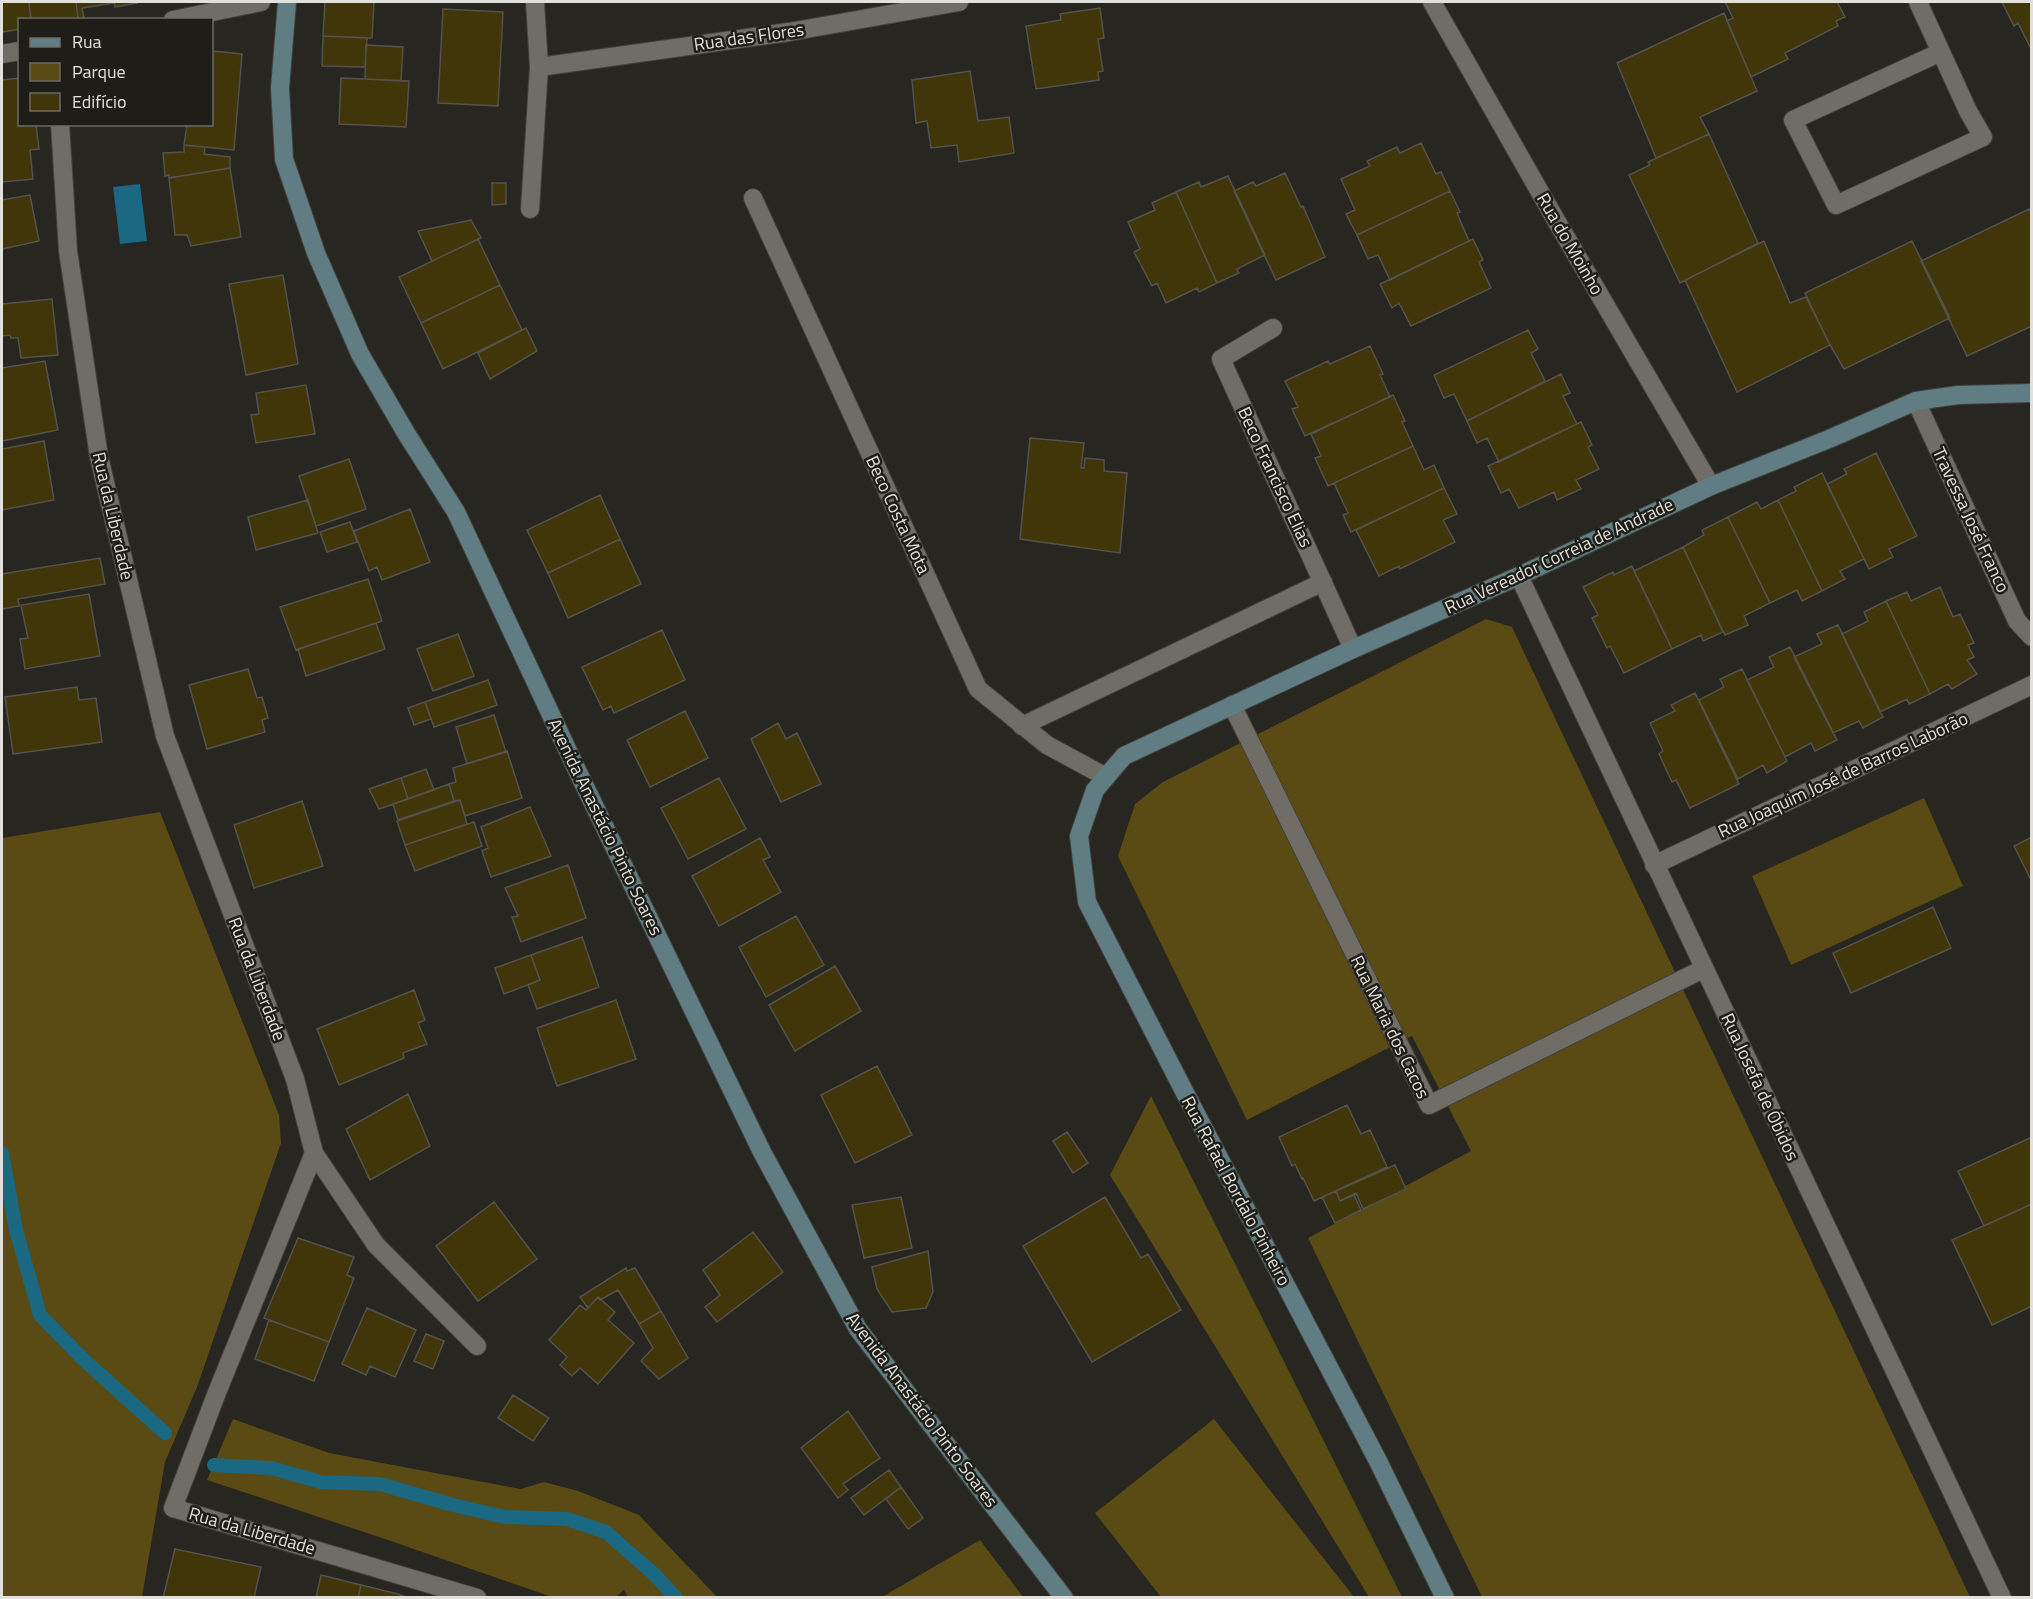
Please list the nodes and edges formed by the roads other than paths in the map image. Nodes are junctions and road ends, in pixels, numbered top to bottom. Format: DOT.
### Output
graph roads {
  1 [pos="261,2"];
  2 [pos="287,2"];
  3 [pos="536,2"];
  4 [pos="959,2"];
  5 [pos="1432,2"];
  6 [pos="1917,2"];
  7 [pos="183,18"];
  8 [pos="18,51"];
  9 [pos="1941,52"];
  10 [pos="2,54"];
  11 [pos="539,67"];
  12 [pos="60,126"];
  13 [pos="753,198"];
  14 [pos="530,209"];
  15 [pos="1273,328"];
  16 [pos="2031,393"];
  17 [pos="1916,400"];
  18 [pos="1711,486"];
  19 [pos="1519,576"];
  20 [pos="1323,582"];
  21 [pos="2031,636"];
  22 [pos="1353,649"];
  23 [pos="2031,685"];
  24 [pos="1232,705"];
  25 [pos="1022,726"];
  26 [pos="1106,777"];
  27 [pos="1654,865"];
  28 [pos="1703,969"];
  29 [pos="314,1153"];
  30 [pos="477,1346"];
  31 [pos="477,1598"];
  32 [pos="1064,1598"];
  33 [pos="1445,1598"];
  34 [pos="2002,1598"];
  1 -- 7 [label="street"];
  2 -- 32 [label="street, Avenida Anastácio Pinto Soares"];
  3 -- 11 [label="street"];
  4 -- 11 [label="street, Rua das Flores"];
  5 -- 18 [label="street, Rua do Moinho"];
  6 -- 9 [label="street"];
  8 -- 10 [label="street"];
  9 -- 9 [label="street"];
  11 -- 14 [label="street"];
  12 -- 29 [label="street, Rua da Liberdade"];
  13 -- 25 [label="street, Beco Costa Mota"];
  15 -- 20 [label="street, Beco Francisco Elias"];
  16 -- 17 [label="street, Rua Vereador Correia de Andrade"];
  17 -- 18 [label="street, Rua Vereador Correia de Andrade"];
  17 -- 21 [label="street, Travessa José Franco"];
  18 -- 19 [label="street, Rua Vereador Correia de Andrade"];
  19 -- 22 [label="street, Rua Vereador Correia de Andrade"];
  19 -- 27 [label="street, Rua Josefa de Óbidos"];
  20 -- 22 [label="street, Beco Francisco Elias"];
  20 -- 25 [label="street"];
  22 -- 24 [label="street, Rua Vereador Correia de Andrade"];
  23 -- 27 [label="street, Rua Joaquim José de Barros Laborão"];
  24 -- 26 [label="street, Rua Vereador Correia de Andrade"];
  24 -- 28 [label="street, Rua Maria dos Cacos"];
  25 -- 26 [label="street, Beco Costa Mota"];
  26 -- 33 [label="street, Rua Rafael Bordalo Pinheiro"];
  27 -- 28 [label="street, Rua Josefa de Óbidos"];
  28 -- 34 [label="street, Rua Josefa de Óbidos"];
  29 -- 30 [label="street"];
  29 -- 31 [label="street, Rua da Liberdade"];
}
